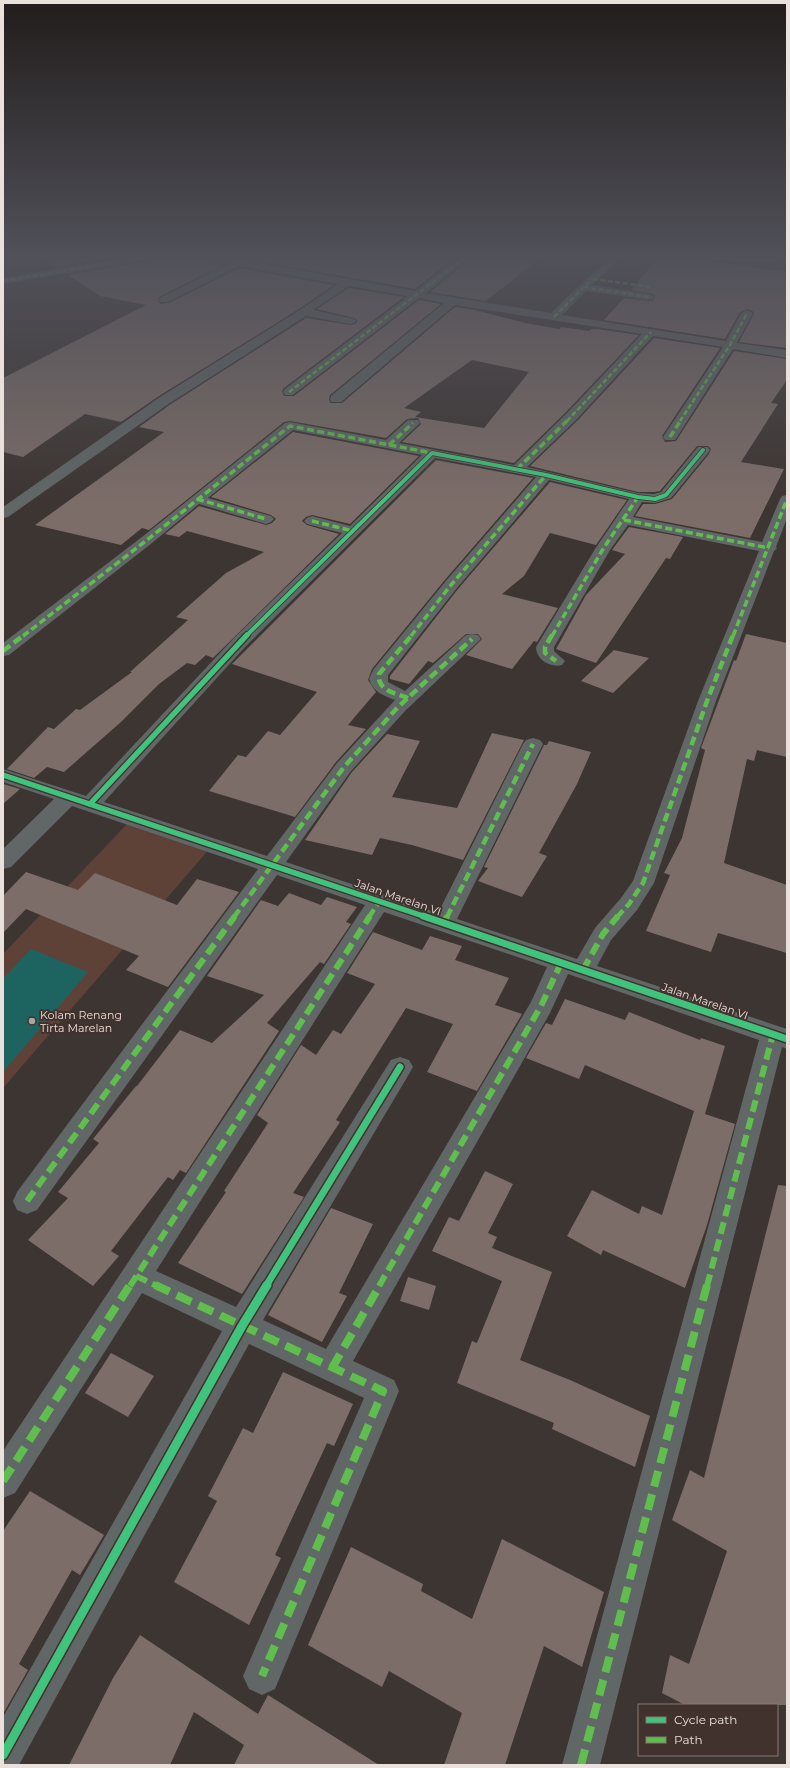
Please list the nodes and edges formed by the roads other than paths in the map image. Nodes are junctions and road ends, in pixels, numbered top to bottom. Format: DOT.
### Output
graph roads {
  1 [pos="262,339"];
  2 [pos="359,339"];
  3 [pos="408,339"];
  4 [pos="645,339"];
  5 [pos="691,339"];
  6 [pos="733,339"];
  7 [pos="730,345"];
  8 [pos="787,354"];
  9 [pos="289,392"];
  10 [pos="336,399"];
  11 [pos="412,424"];
  12 [pos="670,437"];
  13 [pos="389,445"];
  14 [pos="703,450"];
  15 [pos="432,453"];
  16 [pos="517,469"];
  17 [pos="546,474"];
  18 [pos="638,497"];
  19 [pos="197,499"];
  20 [pos="787,499"];
  21 [pos="3,514"];
  22 [pos="266,519"];
  23 [pos="624,520"];
  24 [pos="312,521"];
  25 [pos="353,531"];
  26 [pos="769,548"];
  27 [pos="472,639"];
  28 [pos="3,651"];
  29 [pos="556,661"];
  30 [pos="408,698"];
  31 [pos="533,744"];
  32 [pos="3,775"];
  33 [pos="69,797"];
  34 [pos="90,804"];
  35 [pos="3,862"];
  36 [pos="273,866"];
  37 [pos="379,902"];
  38 [pos="444,923"];
  39 [pos="572,967"];
  40 [pos="780,1037"];
  41 [pos="400,1067"];
  42 [pos="27,1201"];
  43 [pos="136,1276"];
  44 [pos="242,1326"];
  45 [pos="332,1368"];
  46 [pos="3,1481"];
  47 [pos="262,1676"];
  48 [pos="3,1755"];
  49 [pos="581,1765"];
  1 -- 21 [label="street"];
  2 -- 9 [label="street"];
  3 -- 10 [label="street"];
  4 -- 16 [label="street"];
  5 -- 7 [label="street"];
  6 -- 7 [label="street"];
  7 -- 8 [label="street"];
  7 -- 12 [label="street"];
  11 -- 13 [label="street"];
  13 -- 15 [label="street"];
  13 -- 19 [label="street"];
  14 -- 18 [label="street"];
  15 -- 16 [label="street"];
  15 -- 25 [label="street"];
  16 -- 17 [label="street"];
  17 -- 18 [label="street"];
  17 -- 30 [label="street"];
  18 -- 23 [label="street"];
  19 -- 22 [label="street"];
  19 -- 28 [label="street"];
  20 -- 26 [label="street"];
  23 -- 26 [label="street"];
  23 -- 29 [label="street"];
  24 -- 25 [label="street"];
  25 -- 34 [label="street"];
  26 -- 39 [label="street"];
  27 -- 30 [label="street"];
  30 -- 36 [label="street"];
  31 -- 38 [label="street"];
  32 -- 33 [label="street, Jalan Marelan VI"];
  33 -- 34 [label="street, Jalan Marelan VI"];
  33 -- 35 [label="street"];
  34 -- 36 [label="street, Jalan Marelan VI"];
  36 -- 37 [label="street, Jalan Marelan VI"];
  36 -- 42 [label="street"];
  37 -- 38 [label="street, Jalan Marelan VI"];
  37 -- 43 [label="street"];
  38 -- 39 [label="street, Jalan Marelan VI"];
  39 -- 40 [label="street, Jalan Marelan VI"];
  39 -- 45 [label="street"];
  40 -- 49 [label="street"];
  41 -- 44 [label="street"];
  43 -- 44 [label="street"];
  43 -- 46 [label="street"];
  44 -- 45 [label="street"];
  44 -- 48 [label="street"];
  45 -- 47 [label="street"];
}
